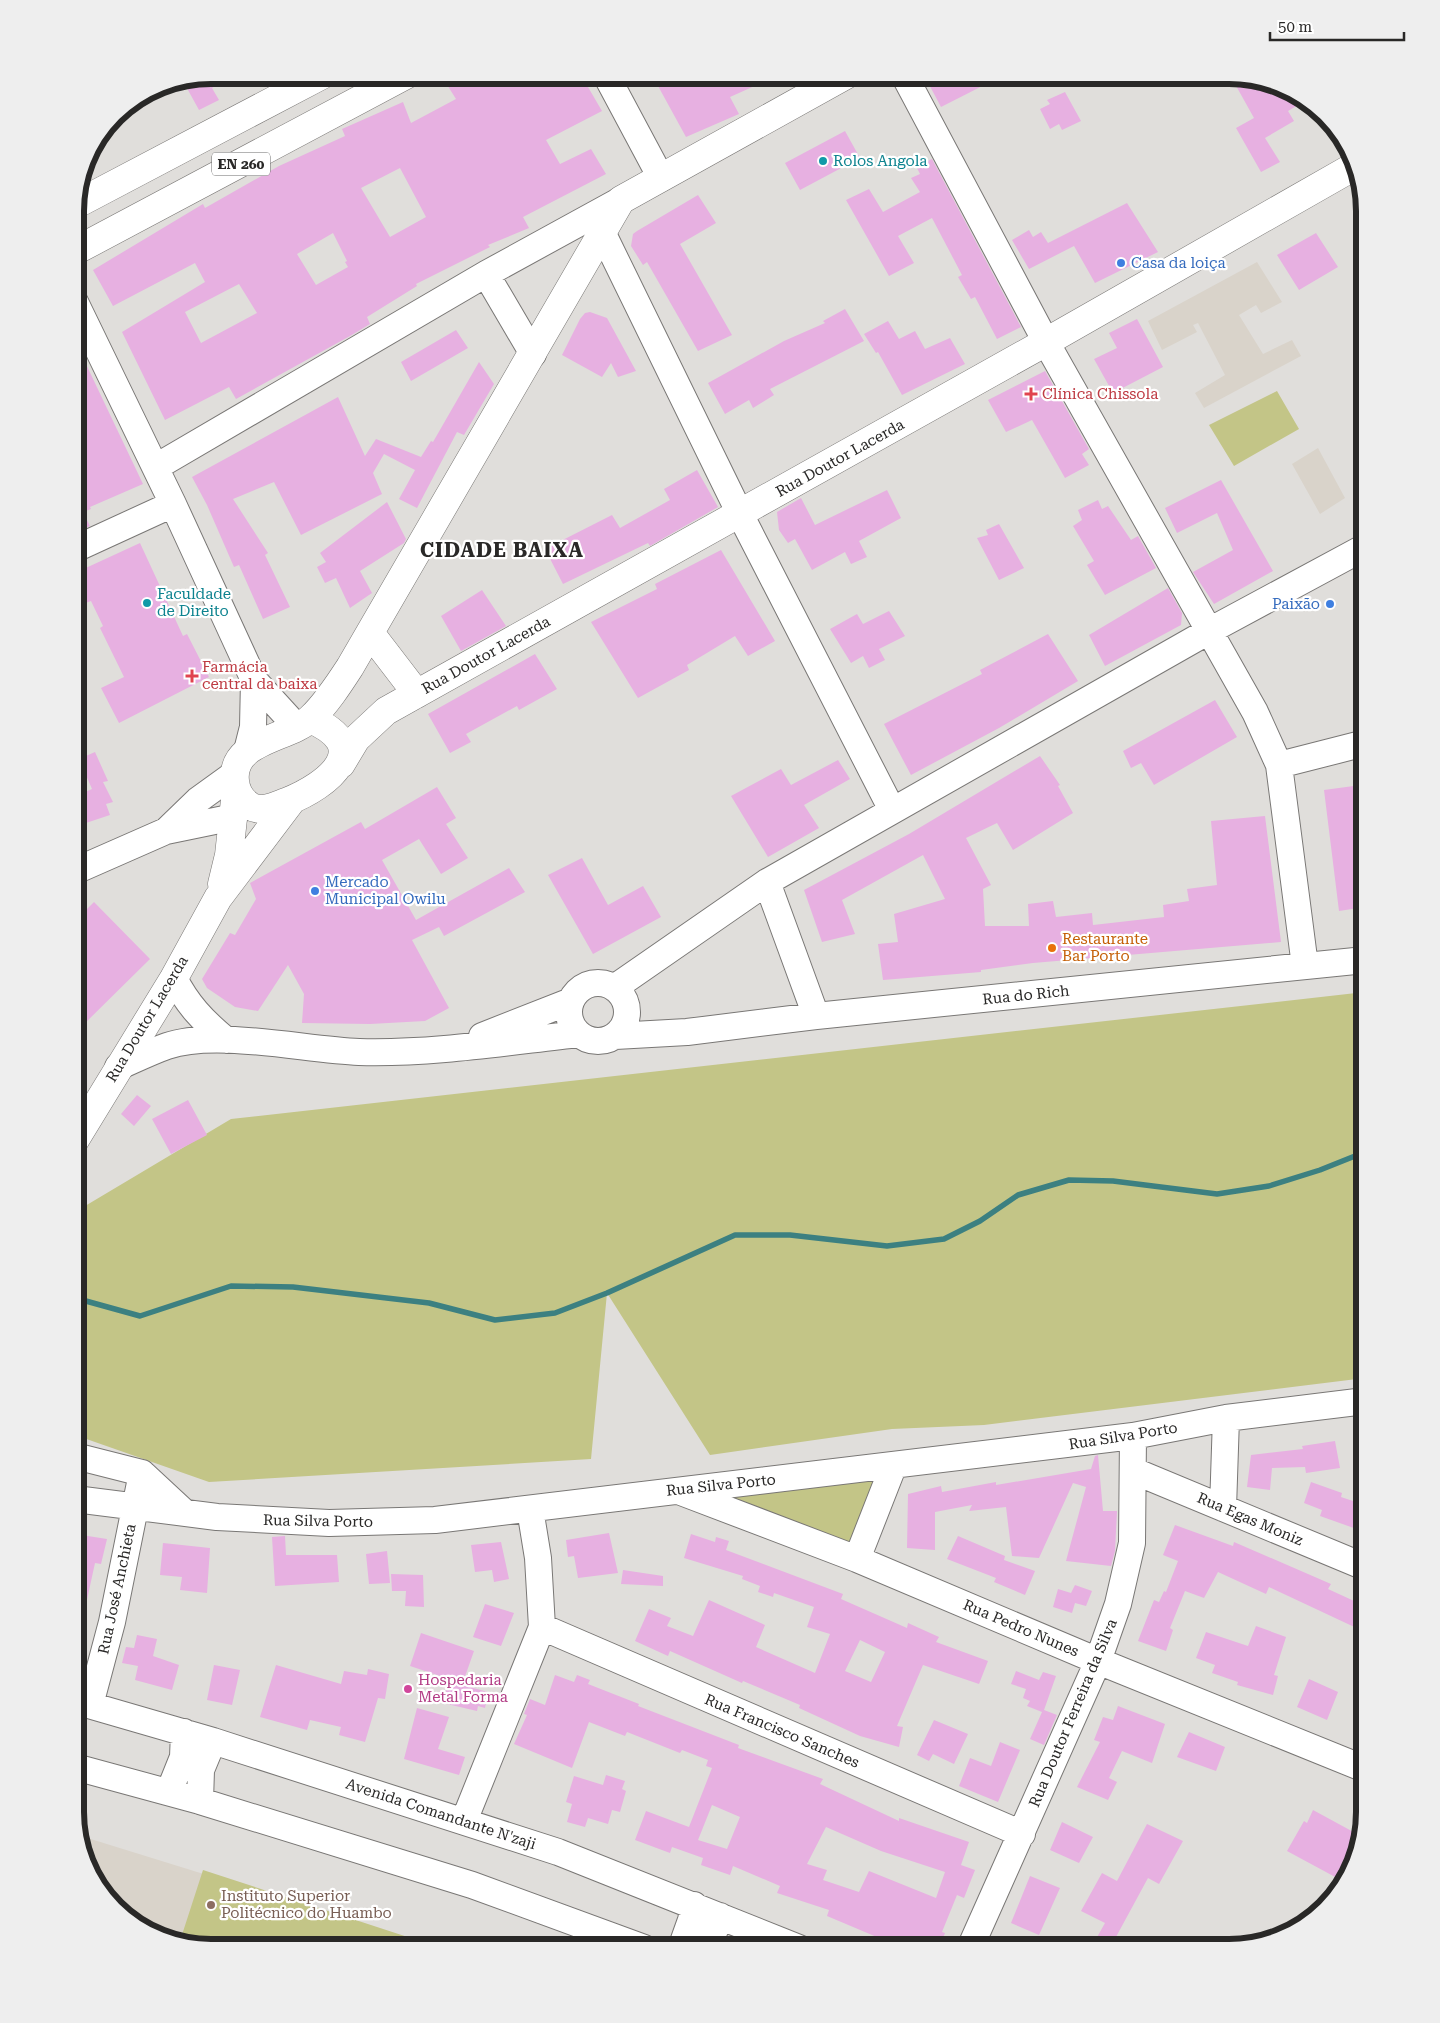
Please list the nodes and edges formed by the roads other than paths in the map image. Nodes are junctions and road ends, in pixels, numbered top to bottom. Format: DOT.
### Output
graph roads {
  1 [pos="304,84"];
  2 [pos="389,84"];
  3 [pos="611,84"];
  4 [pos="830,84"];
  5 [pos="909,84"];
  6 [pos="279,97"];
  7 [pos="249,114"];
  8 [pos="299,133"];
  9 [pos="268,150"];
  10 [pos="1349,169"];
  11 [pos="661,178"];
  12 [pos="84,200"];
  13 [pos="621,200"];
  14 [pos="603,234"];
  15 [pos="84,246"];
  16 [pos="486,274"];
  17 [pos="84,320"];
  18 [pos="1046,342"];
  19 [pos="533,354"];
  20 [pos="156,467"];
  21 [pos="173,504"];
  22 [pos="740,514"];
  23 [pos="84,545"];
  24 [pos="1356,552"];
  25 [pos="1209,631"];
  26 [pos="371,634"];
  27 [pos="254,680"];
  28 [pos="416,694"];
  29 [pos="303,723"];
  30 [pos="1356,745"];
  31 [pos="341,764"];
  32 [pos="1279,765"];
  33 [pos="238,783"];
  34 [pos="292,800"];
  35 [pos="892,810"];
  36 [pos="166,831"];
  37 [pos="84,867"];
  38 [pos="767,882"];
  39 [pos="218,898"];
  40 [pos="1356,961"];
  41 [pos="1305,966"];
  42 [pos="174,978"];
  43 [pos="621,997"];
  44 [pos="571,1001"];
  45 [pos="816,1016"];
  46 [pos="687,1032"];
  47 [pos="579,1034"];
  48 [pos="615,1036"];
  49 [pos="226,1040"];
  50 [pos="451,1048"];
  51 [pos="118,1067"];
  52 [pos="84,1125"];
  53 [pos="1356,1402"];
  54 [pos="1226,1418"];
  55 [pos="1133,1436"];
  56 [pos="84,1458"];
  57 [pos="893,1467"];
  58 [pos="1134,1471"];
  59 [pos="142,1473"];
  60 [pos="676,1490"];
  61 [pos="84,1500"];
  62 [pos="134,1508"];
  63 [pos="1223,1508"];
  64 [pos="530,1509"];
  65 [pos="184,1512"];
  66 [pos="857,1559"];
  67 [pos="1356,1563"];
  68 [pos="542,1627"];
  69 [pos="1098,1661"];
  70 [pos="84,1700"];
  71 [pos="84,1703"];
  72 [pos="184,1732"];
  73 [pos="213,1741"];
  74 [pos="1356,1765"];
  75 [pos="84,1769"];
  76 [pos="169,1792"];
  77 [pos="200,1801"];
  78 [pos="464,1821"];
  79 [pos="1022,1834"];
  80 [pos="694,1905"];
  81 [pos="720,1916"];
  82 [pos="619,1939"];
  83 [pos="684,1939"];
  84 [pos="711,1939"];
  85 [pos="777,1939"];
  86 [pos="974,1939"];
  1 -- 6 [label="main road, EN 260"];
  2 -- 8 [label="main road, EN 260"];
  3 -- 11 [label="street"];
  4 -- 11 [label="main road"];
  5 -- 18 [label="street"];
  6 -- 7 [label="main road, EN 260"];
  6 -- 8 [label="main road"];
  7 -- 9 [label="main road"];
  7 -- 12 [label="main road, EN 260"];
  8 -- 9 [label="main road, EN 260"];
  9 -- 15 [label="main road, EN 260"];
  10 -- 18 [label="main road, Rua Doutor Lacerda"];
  11 -- 13 [label="main road"];
  13 -- 14 [label="main road"];
  13 -- 16 [label="street"];
  14 -- 19 [label="main road"];
  14 -- 22 [label="street"];
  16 -- 19 [label="street"];
  16 -- 20 [label="street"];
  17 -- 20 [label="street"];
  18 -- 22 [label="main road, Rua Doutor Lacerda"];
  18 -- 25 [label="street"];
  19 -- 26 [label="main road"];
  20 -- 21 [label="street"];
  21 -- 23 [label="street"];
  21 -- 27 [label="street"];
  22 -- 28 [label="main road, Rua Doutor Lacerda"];
  22 -- 35 [label="street"];
  24 -- 25 [label="street"];
  25 -- 32 [label="street"];
  25 -- 35 [label="street"];
  26 -- 28 [label="main road"];
  26 -- 29 [label="main road"];
  27 -- 29 [label="street"];
  27 -- 33 [label="street"];
  28 -- 31 [label="main road, Rua Doutor Lacerda"];
  29 -- 31 [label="main road"];
  29 -- 33 [label="main road"];
  30 -- 32 [label="street"];
  31 -- 34 [label="main road, Rua Doutor Lacerda"];
  32 -- 41 [label="street"];
  33 -- 34 [label="main road, Rua Doutor Lacerda"];
  33 -- 36 [label="street"];
  33 -- 36 [label="street"];
  33 -- 39 [label="main road, Rua Doutor Lacerda"];
  34 -- 39 [label="main road, Rua Doutor Lacerda"];
  35 -- 38 [label="street"];
  36 -- 37 [label="street"];
  38 -- 43 [label="street"];
  38 -- 45 [label="street"];
  39 -- 42 [label="main road, Rua Doutor Lacerda"];
  40 -- 41 [label="street, Rua do Rich"];
  41 -- 45 [label="street, Rua do Rich"];
  42 -- 49 [label="street"];
  42 -- 51 [label="main road, Rua Doutor Lacerda"];
  43 -- 44 [label="street"];
  43 -- 46 [label="street"];
  43 -- 48 [label="street"];
  44 -- 47 [label="street"];
  44 -- 50 [label="street"];
  45 -- 46 [label="street, Rua do Rich"];
  46 -- 48 [label="street, Rua do Rich"];
  47 -- 48 [label="street"];
  47 -- 50 [label="street"];
  49 -- 50 [label="street"];
  49 -- 51 [label="street"];
  51 -- 52 [label="main road, Rua Doutor Lacerda"];
  53 -- 54 [label="street, Rua Silva Porto"];
  54 -- 55 [label="street, Rua Silva Porto"];
  54 -- 63 [label="street"];
  55 -- 57 [label="street, Rua Silva Porto"];
  55 -- 58 [label="street, Rua Doutor Ferreira da Silva"];
  56 -- 59 [label="street"];
  57 -- 60 [label="street, Rua Silva Porto"];
  57 -- 66 [label="street"];
  58 -- 63 [label="street, Rua Egas Moniz"];
  58 -- 69 [label="street, Rua Doutor Ferreira da Silva"];
  59 -- 62 [label="street, Rua José Anchieta"];
  59 -- 65 [label="street"];
  60 -- 64 [label="street, Rua Silva Porto"];
  60 -- 66 [label="street, Rua Pedro Nunes"];
  61 -- 62 [label="street, Rua Silva Porto"];
  62 -- 65 [label="street, Rua Silva Porto"];
  62 -- 70 [label="street, Rua José Anchieta"];
  63 -- 67 [label="street, Rua Egas Moniz"];
  64 -- 65 [label="street, Rua Silva Porto"];
  64 -- 68 [label="street"];
  66 -- 69 [label="street, Rua Pedro Nunes"];
  68 -- 78 [label="street"];
  68 -- 79 [label="street, Rua Francisco Sanches"];
  69 -- 74 [label="street, Rua Pedro Nunes"];
  69 -- 79 [label="street, Rua Doutor Ferreira da Silva"];
  71 -- 72 [label="street, Avenida Comandante N'zaji"];
  72 -- 73 [label="street, Avenida Comandante N'zaji"];
  72 -- 76 [label="street"];
  73 -- 77 [label="street"];
  73 -- 78 [label="street, Avenida Comandante N'zaji"];
  75 -- 76 [label="street"];
  76 -- 77 [label="street"];
  77 -- 82 [label="street"];
  78 -- 80 [label="street, Avenida Comandante N'zaji"];
  79 -- 86 [label="street, Rua Doutor Ferreira da Silva"];
  80 -- 81 [label="street, Avenida Comandante N'zaji"];
  80 -- 83 [label="street"];
  81 -- 84 [label="street"];
  81 -- 85 [label="street, Avenida Comandante N'zaji"];
}
